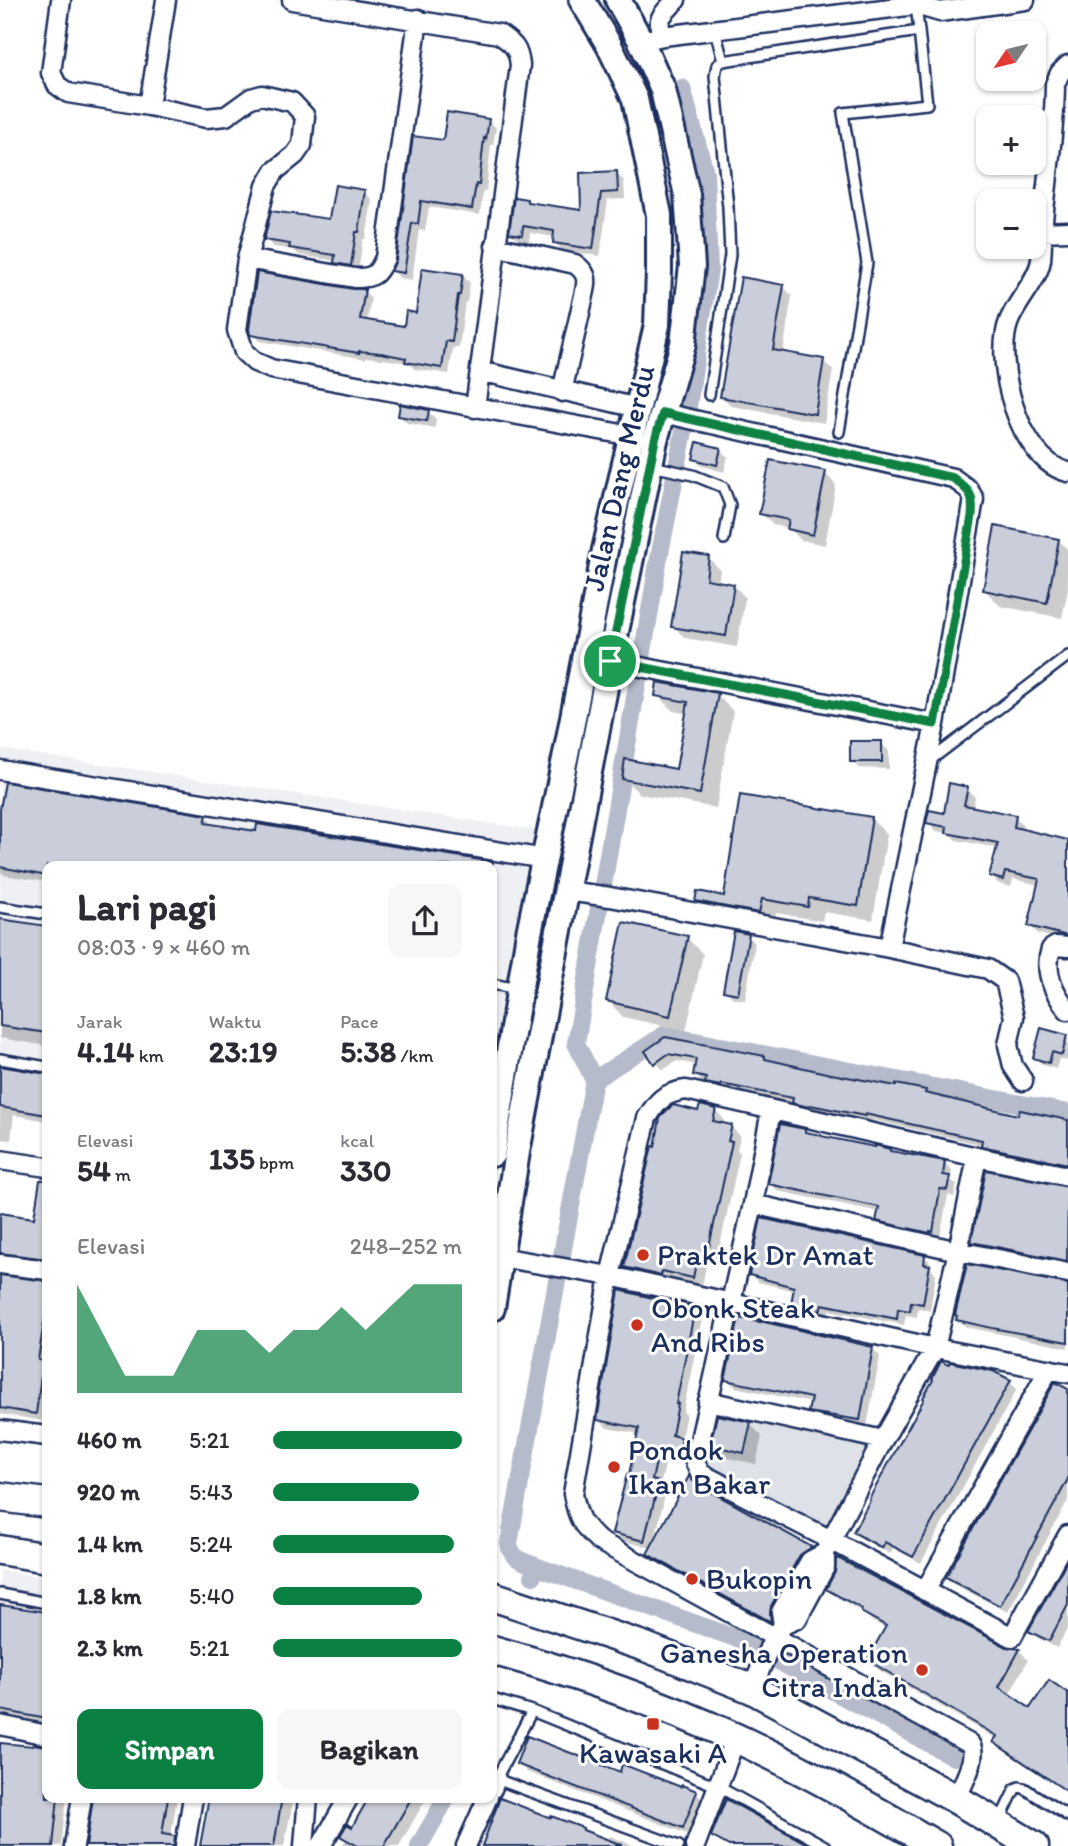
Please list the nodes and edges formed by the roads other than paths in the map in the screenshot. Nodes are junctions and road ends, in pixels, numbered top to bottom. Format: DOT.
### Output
graph roads {
  1 [pos="61,0"];
  2 [pos="166,0"];
  3 [pos="292,0"];
  4 [pos="582,0"];
  5 [pos="618,0"];
  6 [pos="676,0"];
  7 [pos="1025,0"];
  8 [pos="921,3"];
  9 [pos="418,19"];
  10 [pos="715,30"];
  11 [pos="919,31"];
  12 [pos="652,38"];
  13 [pos="723,61"];
  14 [pos="1068,65"];
  15 [pos="149,106"];
  16 [pos="1046,189"];
  17 [pos="1068,231"];
  18 [pos="1046,232"];
  19 [pos="495,246"];
  20 [pos="1041,259"];
  21 [pos="247,260"];
  22 [pos="480,371"];
  23 [pos="562,392"];
  24 [pos="709,394"];
  25 [pos="475,408"];
  26 [pos="638,408"];
  27 [pos="671,415"];
  28 [pos="839,432"];
  29 [pos="632,436"];
  30 [pos="658,467"];
  31 [pos="1068,472"];
  32 [pos="724,538"];
  33 [pos="1068,656"];
  34 [pos="631,665"];
  35 [pos="575,708"];
  36 [pos="601,713"];
  37 [pos="935,724"];
  38 [pos="927,763"];
  39 [pos="0,770"];
  40 [pos="545,859"];
  41 [pos="579,893"];
  42 [pos="0,907"];
  43 [pos="42,913"];
  44 [pos="1068,947"];
  45 [pos="889,948"];
  46 [pos="497,985"];
  47 [pos="520,989"];
  48 [pos="1068,1010"];
  49 [pos="0,1059"];
  50 [pos="42,1066"];
  51 [pos="1023,1081"];
  52 [pos="771,1111"];
  53 [pos="497,1120"];
  54 [pos="977,1157"];
  55 [pos="0,1160"];
  56 [pos="42,1166"];
  57 [pos="1068,1175"];
  58 [pos="753,1204"];
  59 [pos="958,1251"];
  60 [pos="500,1257"];
  61 [pos="0,1264"];
  62 [pos="42,1269"];
  63 [pos="1068,1273"];
  64 [pos="497,1276"];
  65 [pos="610,1276"];
  66 [pos="730,1303"];
  67 [pos="934,1348"];
  68 [pos="1049,1369"];
  69 [pos="1068,1373"];
  70 [pos="708,1401"];
  71 [pos="0,1430"];
  72 [pos="42,1435"];
  73 [pos="883,1440"];
  74 [pos="0,1497"];
  75 [pos="42,1502"];
  76 [pos="1068,1535"];
  77 [pos="828,1546"];
  78 [pos="0,1550"];
  79 [pos="42,1557"];
  80 [pos="925,1591"];
  81 [pos="0,1594"];
  82 [pos="497,1599"];
  83 [pos="42,1602"];
  84 [pos="776,1637"];
  85 [pos="497,1651"];
  86 [pos="756,1679"];
  87 [pos="497,1700"];
  88 [pos="532,1711"];
  89 [pos="0,1725"];
  90 [pos="42,1734"];
  91 [pos="736,1738"];
  92 [pos="497,1778"];
  93 [pos="497,1785"];
  94 [pos="719,1787"];
  95 [pos="956,1799"];
  96 [pos="81,1803"];
  97 [pos="192,1803"];
  98 [pos="308,1803"];
  99 [pos="346,1803"];
  100 [pos="485,1803"];
  101 [pos="1068,1816"];
  102 [pos="997,1825"];
  103 [pos="74,1846"];
  104 [pos="185,1846"];
  105 [pos="304,1846"];
  106 [pos="321,1846"];
  107 [pos="466,1846"];
  108 [pos="679,1846"];
  109 [pos="695,1846"];
  110 [pos="825,1846"];
  111 [pos="937,1846"];
  112 [pos="1034,1846"];
  1 -- 15 [label="street"];
  2 -- 15 [label="street"];
  3 -- 9 [label="street"];
  4 -- 26 [label="main road, Jalan Dang Merdu"];
  5 -- 12 [label="main road, Jalan Dang Merdu"];
  6 -- 12 [label="street"];
  7 -- 8 [label="street"];
  8 -- 10 [label="street"];
  8 -- 11 [label="lane"];
  9 -- 19 [label="street"];
  9 -- 21 [label="street"];
  10 -- 12 [label="street"];
  10 -- 13 [label="lane"];
  11 -- 13 [label="lane"];
  11 -- 28 [label="lane"];
  12 -- 27 [label="main road, Jalan Dang Merdu"];
  13 -- 24 [label="lane"];
  14 -- 16 [label="street"];
  15 -- 21 [label="street"];
  17 -- 18 [label="street"];
  19 -- 22 [label="street"];
  19 -- 23 [label="street"];
  20 -- 31 [label="street"];
  21 -- 25 [label="street"];
  22 -- 23 [label="street"];
  22 -- 25 [label="street"];
  23 -- 26 [label="street"];
  25 -- 29 [label="street"];
  26 -- 29 [label="main road, Jalan Dang Merdu"];
  27 -- 30 [label="main road, Jalan Dang Merdu"];
  27 -- 37 [label="street"];
  29 -- 35 [label="main road, Jalan Dang Merdu"];
  30 -- 32 [label="lane"];
  30 -- 34 [label="main road, Jalan Dang Merdu"];
  33 -- 38 [label="lane"];
  34 -- 36 [label="main road, Jalan Dang Merdu"];
  34 -- 37 [label="street"];
  35 -- 36 [label="main road"];
  35 -- 40 [label="main road, Jalan Dang Merdu"];
  36 -- 41 [label="main road, Jalan Dang Merdu"];
  37 -- 38 [label="street"];
  38 -- 45 [label="street"];
  39 -- 40 [label="street"];
  40 -- 47 [label="main road, Jalan Dang Merdu"];
  41 -- 45 [label="street"];
  41 -- 60 [label="main road, Jalan Dang Merdu"];
  42 -- 43 [label="lane"];
  44 -- 48 [label="street"];
  45 -- 51 [label="street"];
  46 -- 47 [label="lane"];
  47 -- 53 [label="main road, Jalan Dang Merdu"];
  49 -- 50 [label="lane"];
  52 -- 54 [label="street"];
  52 -- 58 [label="street"];
  52 -- 65 [label="street"];
  54 -- 57 [label="street"];
  54 -- 59 [label="street"];
  55 -- 56 [label="street"];
  58 -- 59 [label="street"];
  58 -- 66 [label="street"];
  59 -- 63 [label="street"];
  59 -- 67 [label="street"];
  60 -- 64 [label="main road, Jalan Dang Merdu"];
  60 -- 65 [label="street"];
  61 -- 62 [label="street"];
  65 -- 66 [label="street"];
  65 -- 84 [label="street"];
  66 -- 67 [label="street"];
  66 -- 70 [label="street"];
  67 -- 68 [label="street"];
  67 -- 73 [label="street"];
  68 -- 69 [label="street"];
  68 -- 80 [label="street"];
  70 -- 73 [label="street"];
  70 -- 77 [label="street"];
  71 -- 72 [label="street"];
  73 -- 77 [label="street"];
  74 -- 75 [label="main road"];
  76 -- 80 [label="street"];
  77 -- 80 [label="street"];
  77 -- 84 [label="street"];
  78 -- 79 [label="main road"];
  81 -- 83 [label="lane"];
  82 -- 86 [label="main road"];
  84 -- 86 [label="street"];
  84 -- 95 [label="street"];
  85 -- 91 [label="main road"];
  86 -- 95 [label="main road"];
  87 -- 88 [label="lane"];
  88 -- 92 [label="lane"];
  88 -- 94 [label="lane"];
  89 -- 90 [label="street"];
  91 -- 94 [label="street"];
  91 -- 111 [label="main road"];
  93 -- 108 [label="lane"];
  94 -- 109 [label="street"];
  94 -- 110 [label="lane"];
  95 -- 102 [label="main road"];
  96 -- 103 [label="street"];
  97 -- 104 [label="street"];
  98 -- 105 [label="street"];
  99 -- 106 [label="street"];
  100 -- 107 [label="street"];
  101 -- 102 [label="lane"];
  102 -- 112 [label="main road"];
}
